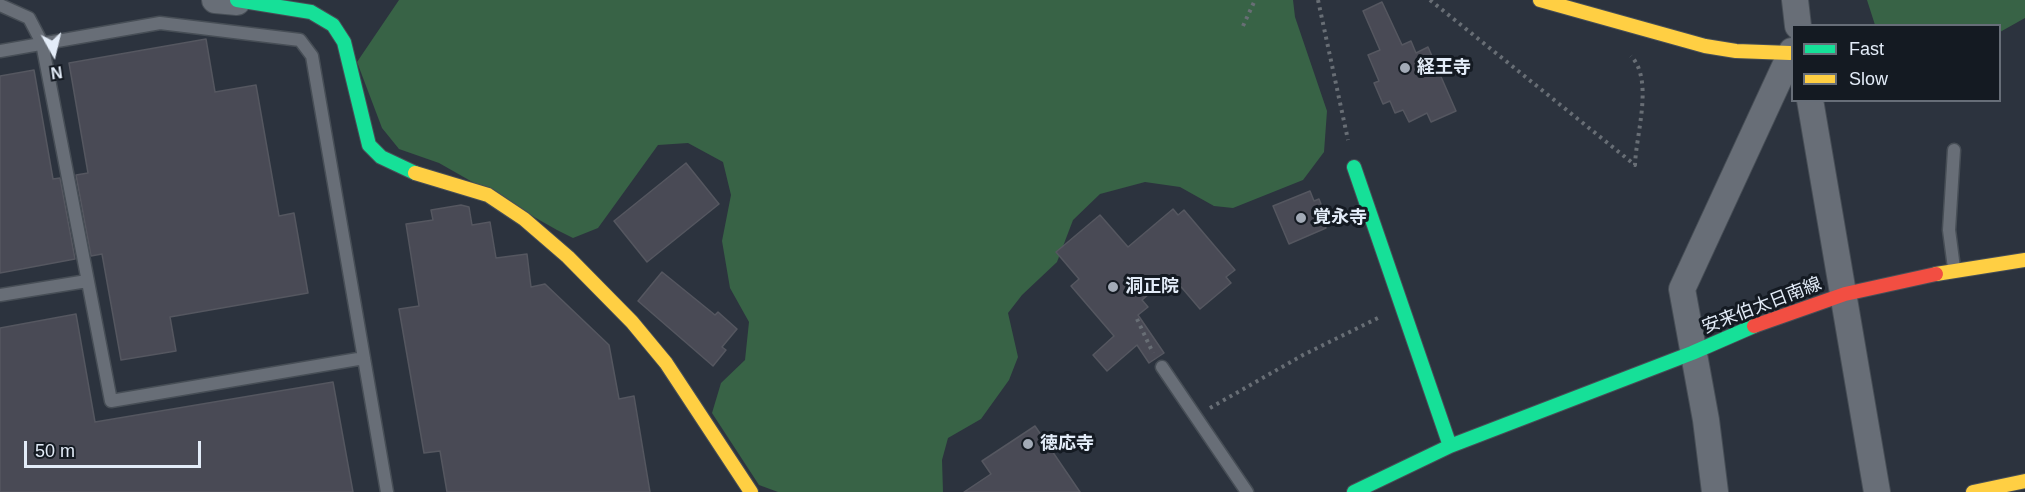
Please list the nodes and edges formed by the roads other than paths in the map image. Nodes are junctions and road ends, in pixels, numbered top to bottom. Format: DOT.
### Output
graph roads {
  1 [pos="229,0"];
  2 [pos="1540,0"];
  3 [pos="1795,0"];
  4 [pos="0,5"];
  5 [pos="1798,24"];
  6 [pos="42,43"];
  7 [pos="0,51"];
  8 [pos="1791,52"];
  9 [pos="1810,102"];
  10 [pos="1954,150"];
  11 [pos="1354,167"];
  12 [pos="2025,260"];
  13 [pos="1955,272"];
  14 [pos="87,281"];
  15 [pos="0,294"];
  16 [pos="1845,294"];
  17 [pos="1692,353"];
  18 [pos="364,358"];
  19 [pos="1162,367"];
  20 [pos="1450,446"];
  21 [pos="2025,481"];
  22 [pos="387,492"];
  23 [pos="751,492"];
  24 [pos="1246,492"];
  25 [pos="1354,492"];
  26 [pos="1715,492"];
  27 [pos="1877,492"];
  28 [pos="1973,492"];
  1 -- 23 [label="street"];
  2 -- 8 [label="street"];
  3 -- 5 [label="street"];
  4 -- 6 [label="lane"];
  6 -- 7 [label="lane"];
  6 -- 14 [label="lane"];
  6 -- 18 [label="lane"];
  8 -- 17 [label="street"];
  9 -- 16 [label="street"];
  10 -- 13 [label="lane"];
  11 -- 20 [label="street"];
  12 -- 13 [label="street, 安来伯太日南線"];
  13 -- 16 [label="street, 安来伯太日南線"];
  14 -- 15 [label="lane"];
  14 -- 18 [label="lane"];
  16 -- 17 [label="street, 安来伯太日南線"];
  16 -- 27 [label="street"];
  17 -- 20 [label="street, 安来伯太日南線"];
  17 -- 26 [label="street"];
  18 -- 22 [label="lane"];
  19 -- 24 [label="lane"];
  20 -- 25 [label="street, 安来伯太日南線"];
  21 -- 28 [label="street"];
}
